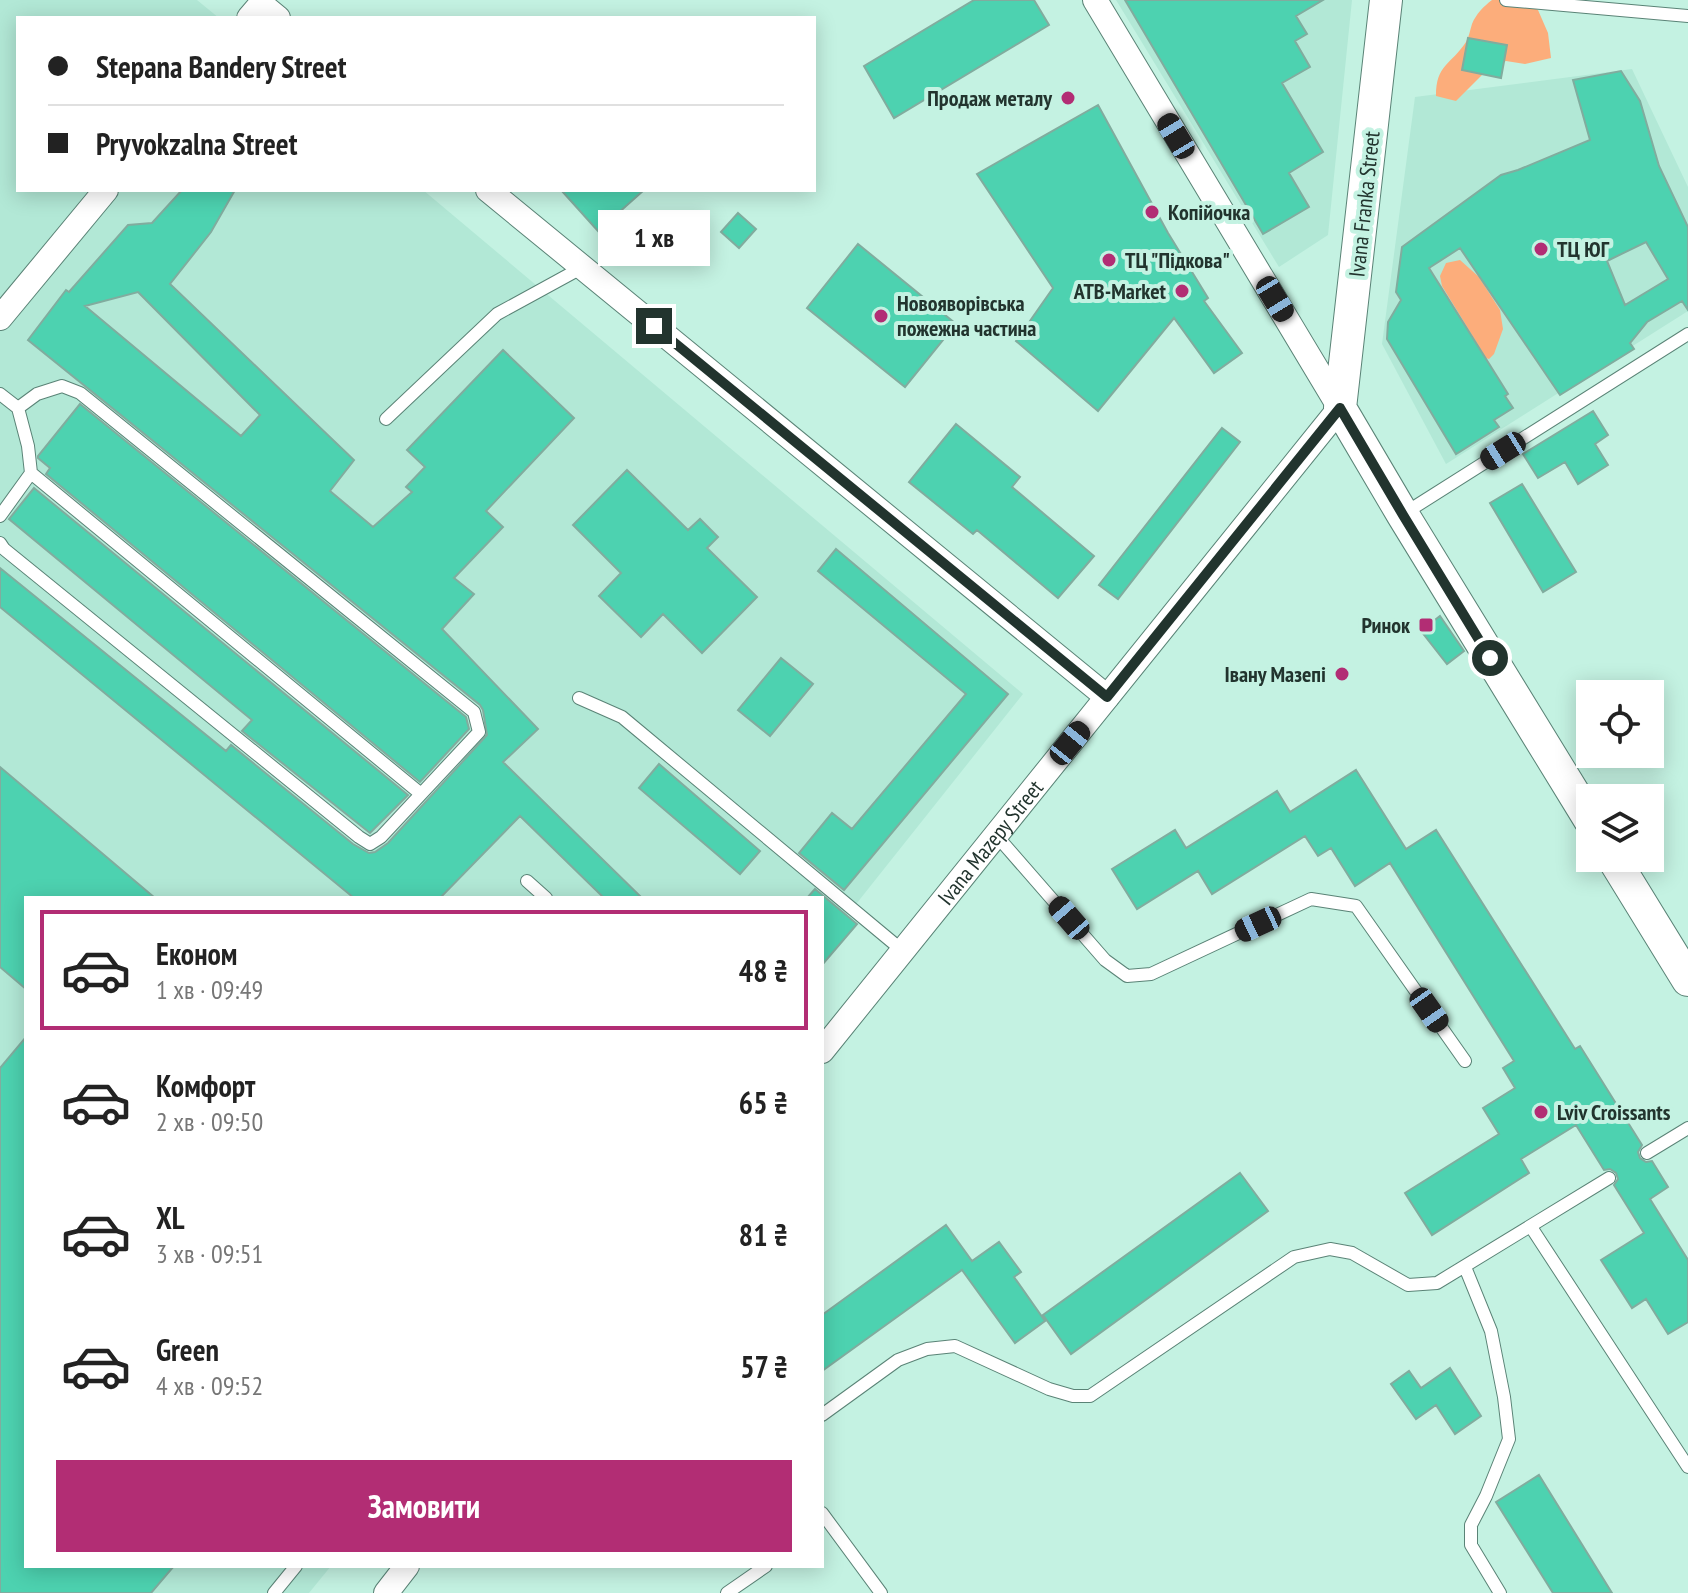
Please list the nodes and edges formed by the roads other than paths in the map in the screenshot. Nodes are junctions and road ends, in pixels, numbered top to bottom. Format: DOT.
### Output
graph roads {
  1 [pos="1095,0"];
  2 [pos="1386,0"];
  3 [pos="1506,0"];
  4 [pos="1688,16"];
  5 [pos="104,192"];
  6 [pos="490,192"];
  7 [pos="583,267"];
  8 [pos="0,318"];
  9 [pos="1688,334"];
  10 [pos="0,394"];
  11 [pos="18,408"];
  12 [pos="1340,408"];
  13 [pos="386,419"];
  14 [pos="31,473"];
  15 [pos="1403,515"];
  16 [pos="0,516"];
  17 [pos="0,543"];
  18 [pos="1107,697"];
  19 [pos="579,698"];
  20 [pos="421,794"];
  21 [pos="1576,797"];
  22 [pos="996,835"];
  23 [pos="1622,872"];
  24 [pos="527,881"];
  25 [pos="544,896"];
  26 [pos="903,951"];
  27 [pos="1688,980"];
  28 [pos="824,1049"];
  29 [pos="1465,1061"];
  30 [pos="1688,1128"];
  31 [pos="1647,1153"];
  32 [pos="1609,1178"];
  33 [pos="1531,1227"];
  34 [pos="1465,1267"];
  35 [pos="824,1414"];
  36 [pos="1688,1467"];
  37 [pos="824,1521"];
  38 [pos="294,1568"];
  39 [pos="405,1568"];
  40 [pos="763,1568"];
  41 [pos="274,1593"];
  42 [pos="386,1593"];
  43 [pos="727,1593"];
  44 [pos="881,1593"];
  45 [pos="1500,1593"];
  1 -- 12 [label="street"];
  2 -- 12 [label="street, Ivana Franka Street"];
  3 -- 4 [label="lane"];
  5 -- 8 [label="street"];
  6 -- 7 [label="street"];
  7 -- 13 [label="lane"];
  7 -- 18 [label="street"];
  9 -- 15 [label="lane"];
  10 -- 11 [label="lane"];
  11 -- 14 [label="lane"];
  11 -- 20 [label="lane"];
  12 -- 15 [label="street"];
  12 -- 18 [label="street, Ivana Mazepy Street"];
  14 -- 16 [label="lane"];
  14 -- 20 [label="lane"];
  15 -- 21 [label="street"];
  17 -- 20 [label="lane"];
  18 -- 22 [label="street, Ivana Mazepy Street"];
  19 -- 26 [label="lane"];
  22 -- 26 [label="street, Ivana Mazepy Street"];
  22 -- 29 [label="lane"];
  23 -- 27 [label="street"];
  24 -- 25 [label="lane"];
  26 -- 28 [label="street, Ivana Mazepy Street"];
  30 -- 31 [label="lane"];
  32 -- 33 [label="lane"];
  33 -- 34 [label="lane"];
  33 -- 36 [label="lane"];
  34 -- 35 [label="lane"];
  34 -- 45 [label="lane"];
  37 -- 44 [label="lane"];
  38 -- 41 [label="lane"];
  39 -- 42 [label="street"];
  40 -- 43 [label="lane"];
}
